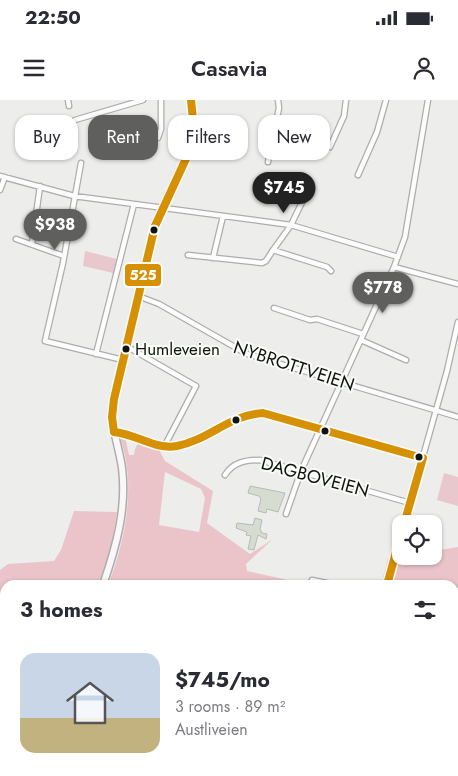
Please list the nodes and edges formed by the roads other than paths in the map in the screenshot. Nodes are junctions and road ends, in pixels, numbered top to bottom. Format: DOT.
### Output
graph roads {
  1 [pos="68,100"];
  2 [pos="143,100"];
  3 [pos="161,100"];
  4 [pos="190,100"];
  5 [pos="278,100"];
  6 [pos="346,100"];
  7 [pos="386,100"];
  8 [pos="428,100"];
  9 [pos="69,106"];
  10 [pos="192,115"];
  11 [pos="78,119"];
  12 [pos="158,138"];
  13 [pos="330,147"];
  14 [pos="186,160"];
  15 [pos="268,162"];
  16 [pos="81,163"];
  17 [pos="358,176"];
  18 [pos="3,177"];
  19 [pos="40,186"];
  20 [pos="0,190"];
  21 [pos="74,196"];
  22 [pos="305,196"];
  23 [pos="134,204"];
  24 [pos="161,208"];
  25 [pos="223,216"];
  26 [pos="291,225"];
  27 [pos="16,240"];
  28 [pos="32,244"];
  29 [pos="273,250"];
  30 [pos="188,255"];
  31 [pos="64,256"];
  32 [pos="398,257"];
  33 [pos="213,258"];
  34 [pos="394,267"];
  35 [pos="332,271"];
  36 [pos="458,284"];
  37 [pos="138,296"];
  38 [pos="274,308"];
  39 [pos="458,322"];
  40 [pos="363,334"];
  41 [pos="360,340"];
  42 [pos="126,346"];
  43 [pos="96,354"];
  44 [pos="123,360"];
  45 [pos="406,360"];
  46 [pos="341,382"];
  47 [pos="437,410"];
  48 [pos="458,417"];
  49 [pos="321,429"];
  50 [pos="114,432"];
  51 [pos="164,447"];
  52 [pos="423,458"];
  53 [pos="301,471"];
  54 [pos="225,475"];
  55 [pos="410,503"];
  56 [pos="286,514"];
  57 [pos="407,515"];
  58 [pos="392,565"];
  59 [pos="105,580"];
  60 [pos="388,580"];
  1 -- 9 [label="street"];
  2 -- 11 [label="street"];
  3 -- 12 [label="street"];
  4 -- 10 [label="main road"];
  5 -- 15 [label="street"];
  6 -- 13 [label="street"];
  7 -- 17 [label="street"];
  8 -- 32 [label="street"];
  14 -- 24 [label="main road"];
  16 -- 21 [label="street"];
  18 -- 19 [label="street"];
  18 -- 20 [label="street"];
  19 -- 21 [label="street"];
  19 -- 28 [label="street"];
  21 -- 23 [label="street"];
  21 -- 31 [label="street"];
  22 -- 26 [label="street"];
  23 -- 24 [label="street"];
  23 -- 43 [label="street"];
  24 -- 25 [label="street"];
  24 -- 37 [label="main road"];
  25 -- 26 [label="street"];
  25 -- 33 [label="street"];
  26 -- 29 [label="street"];
  26 -- 32 [label="street"];
  27 -- 28 [label="street"];
  28 -- 31 [label="street"];
  29 -- 33 [label="street"];
  29 -- 35 [label="street"];
  30 -- 33 [label="street"];
  31 -- 43 [label="street"];
  32 -- 34 [label="street"];
  34 -- 36 [label="street"];
  34 -- 40 [label="street"];
  37 -- 42 [label="main road"];
  37 -- 46 [label="street, NYBROTTVEIEN"];
  38 -- 40 [label="street"];
  39 -- 47 [label="street"];
  40 -- 41 [label="street"];
  41 -- 45 [label="street"];
  41 -- 46 [label="street"];
  42 -- 44 [label="main road"];
  42 -- 51 [label="street"];
  43 -- 44 [label="street"];
  44 -- 50 [label="main road"];
  46 -- 47 [label="street, NYBROTTVEIEN"];
  46 -- 49 [label="street"];
  47 -- 48 [label="street, NYBROTTVEIEN"];
  47 -- 52 [label="street"];
  49 -- 51 [label="street"];
  49 -- 52 [label="street"];
  49 -- 53 [label="street"];
  50 -- 51 [label="street"];
  50 -- 59 [label="main road"];
  52 -- 55 [label="street"];
  53 -- 54 [label="street, DAGBOVEIEN"];
  53 -- 55 [label="street, DAGBOVEIEN"];
  53 -- 56 [label="street"];
  55 -- 57 [label="street"];
  58 -- 60 [label="street"];
}
